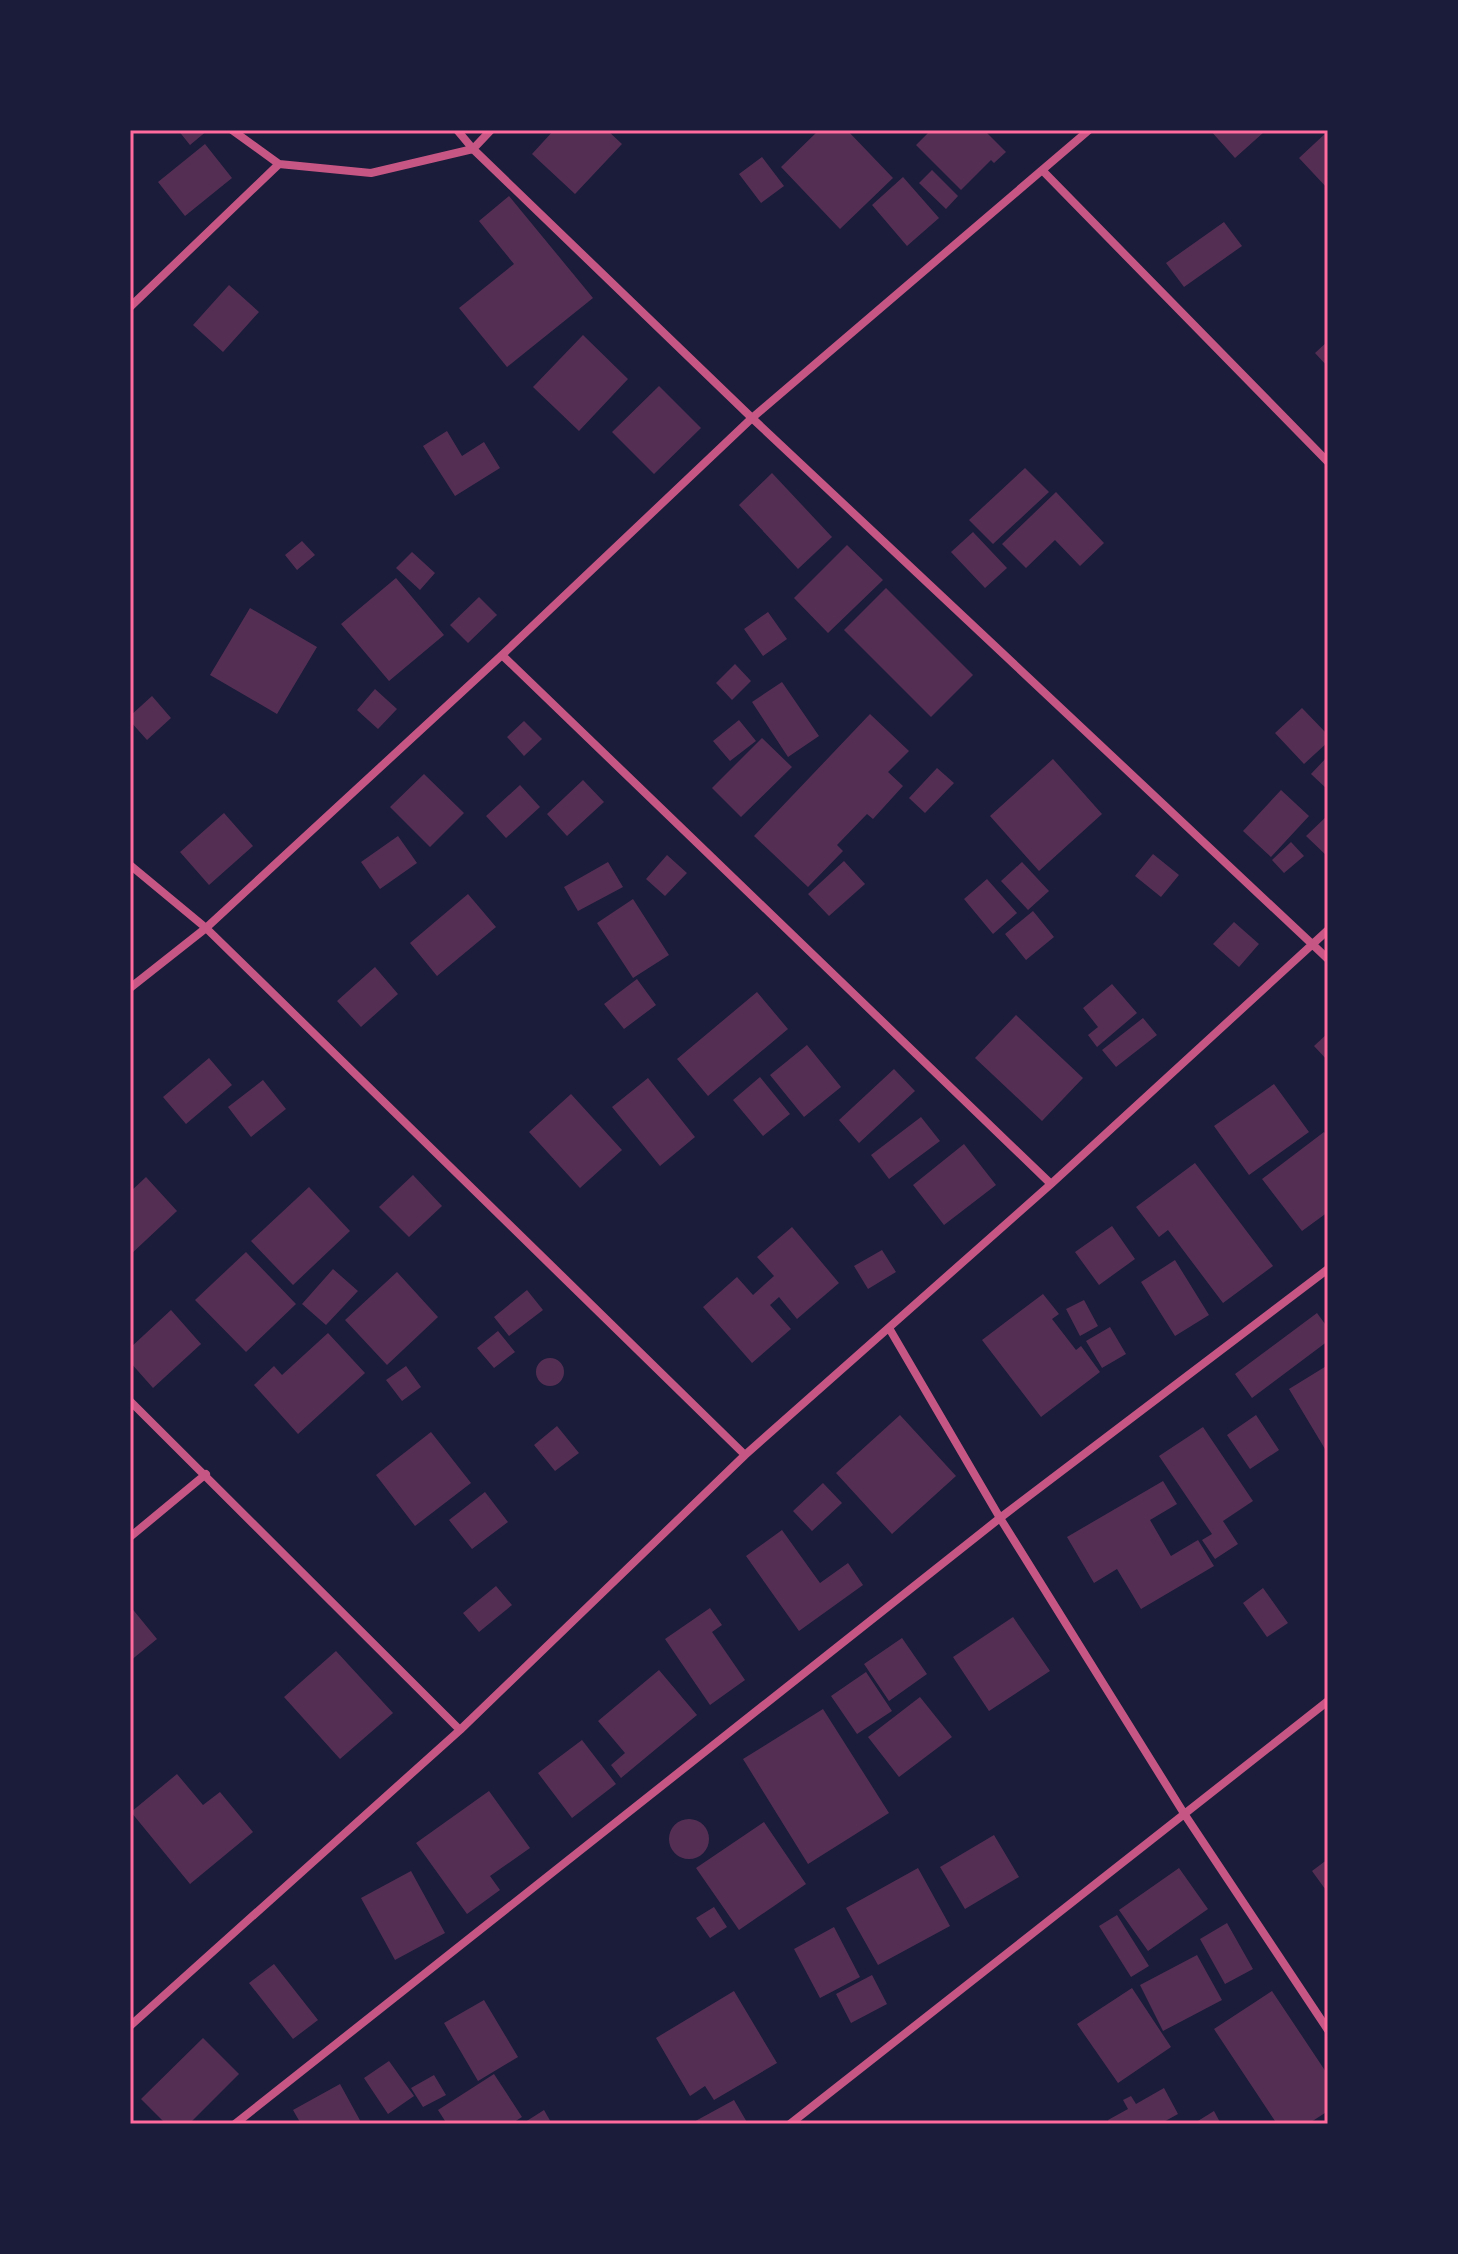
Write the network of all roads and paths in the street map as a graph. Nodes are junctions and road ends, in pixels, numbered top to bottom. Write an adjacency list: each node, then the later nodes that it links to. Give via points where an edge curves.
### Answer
1 (232, 130): 6 (street)
2 (457, 130): 5 (street)
3 (491, 130): 5 (street)
4 (1089, 130): 7 (street)
5 (473, 149): 6 (street, via 371,173); 9 (street)
6 (279, 164): 8 (street)
7 (1042, 170): 9 (street); 10 (street)
8 (130, 307)
9 (752, 418): 11 (street); 15 (street)
10 (1328, 462)
11 (502, 655): 13 (street); 18 (street)
12 (130, 865): 13 (street)
13 (206, 928): 17 (street); 22 (street)
14 (1328, 930): 15 (street)
15 (1311, 945): 16 (street); 18 (street)
16 (1328, 959)
17 (130, 988)
18 (1051, 1184): 20 (street)
19 (1328, 1269): 24 (street)
20 (889, 1328): 22 (street); 24 (street)
21 (130, 1401): 23 (street)
22 (745, 1455): 27 (street)
23 (206, 1474): 25 (street); 27 (street)
24 (1000, 1518): 28 (street); 31 (street)
25 (130, 1537)
26 (1328, 1701): 28 (street)
27 (460, 1730): 29 (street)
28 (1185, 1815): 30 (street); 32 (street)
29 (130, 2026)
30 (1328, 2030)
31 (235, 2124)
32 (790, 2124)

